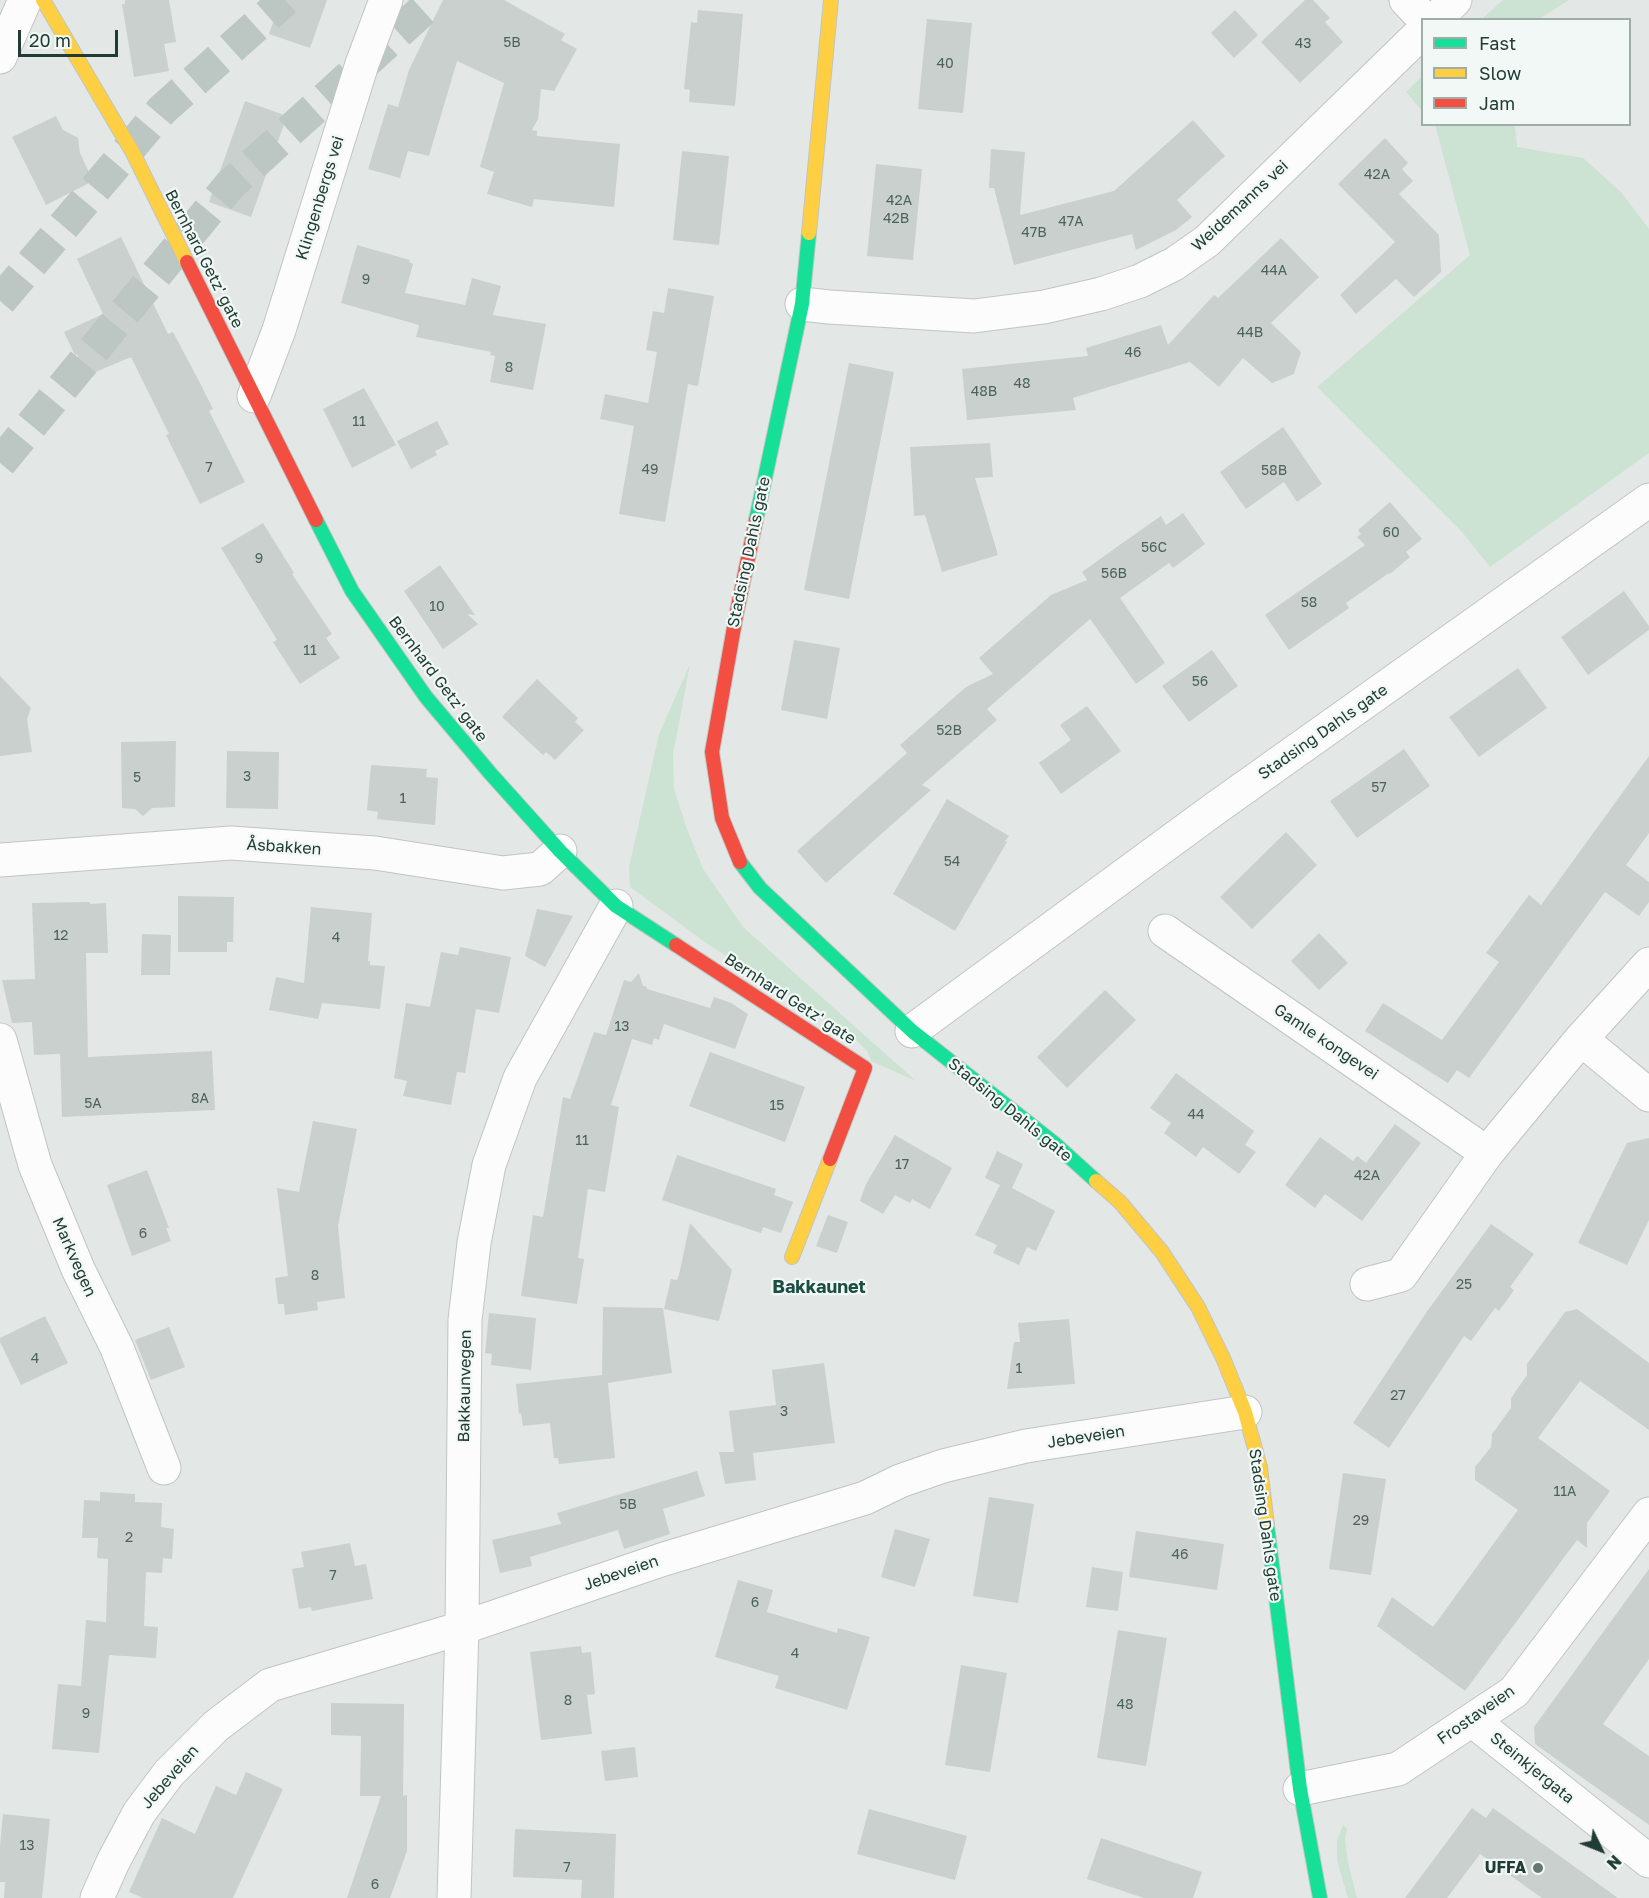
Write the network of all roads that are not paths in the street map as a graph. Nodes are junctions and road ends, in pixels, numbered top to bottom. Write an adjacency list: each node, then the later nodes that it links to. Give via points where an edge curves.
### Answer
1 (25, 0): 10 (street)
2 (43, 0): 12 (main road, Bernhard Getz' gate, via 133,153)
3 (386, 0): 12 (street, Klingenbergs vei)
4 (831, 0): 11 (main road, Stadsing Dahls gate)
5 (1406, 0): 7 (street)
6 (1455, 0): 8 (street)
7 (1423, 18)
8 (1438, 18)
9 (1421, 33): 11 (street, Weidemanns vei, via 1207,241 1140,281 1044,307 974,316)
10 (0, 57)
11 (802, 304): 19 (main road, Stadsing Dahls gate, via 738,605 712,752 718,796 722,818 740,863 760,888)
12 (254, 396): 14 (main road, Bernhard Getz' gate, via 352,591 426,697)
13 (1649, 500): 19 (street, Stadsing Dahls gate, via 1213,810)
14 (560, 851): 15 (street, Åsbakken, via 540,869 503,873 375,853 231,843); 16 (main road, Bernhard Getz' gate)
15 (0, 860)
16 (616, 906): 24 (main road, Bernhard Getz' gate, via 865,1068); 29 (street, Bakkaunvegen, via 520,1078 489,1165 465,1320)
17 (1165, 931): 23 (street, Gamle kongevei)
18 (1649, 964): 20 (street)
19 (912, 1031): 26 (main road, Stadsing Dahls gate, via 1054,1143 1120,1202 1162,1252 1198,1307)
20 (1581, 1039): 22 (street); 23 (street)
21 (0, 1040): 27 (street, Markvegen, via 35,1165 78,1269 117,1348)
22 (1649, 1095)
23 (1487, 1153): 25 (street, via 1401,1275)
24 (792, 1257)
25 (1367, 1284)
26 (1245, 1412): 29 (street, Jebeveien, via 1026,1446 943,1466 866,1498 661,1560); 31 (main road, Stadsing Dahls gate, via 1260,1467)
27 (164, 1468)
28 (1649, 1515): 30 (street, Frostaveien, via 1514,1692)
29 (462, 1628): 33 (street, Jebeveien, via 270,1685 216,1726 170,1773 139,1813); 34 (street, Bakkaunvegen)
30 (1472, 1720): 31 (street, Frostaveien, via 1398,1769); 32 (street, Steinkjergata)
31 (1300, 1790): 35 (main road, Stadsing Dahls gate)
32 (1649, 1861)
33 (98, 1898)
34 (454, 1898)
35 (1320, 1898)

